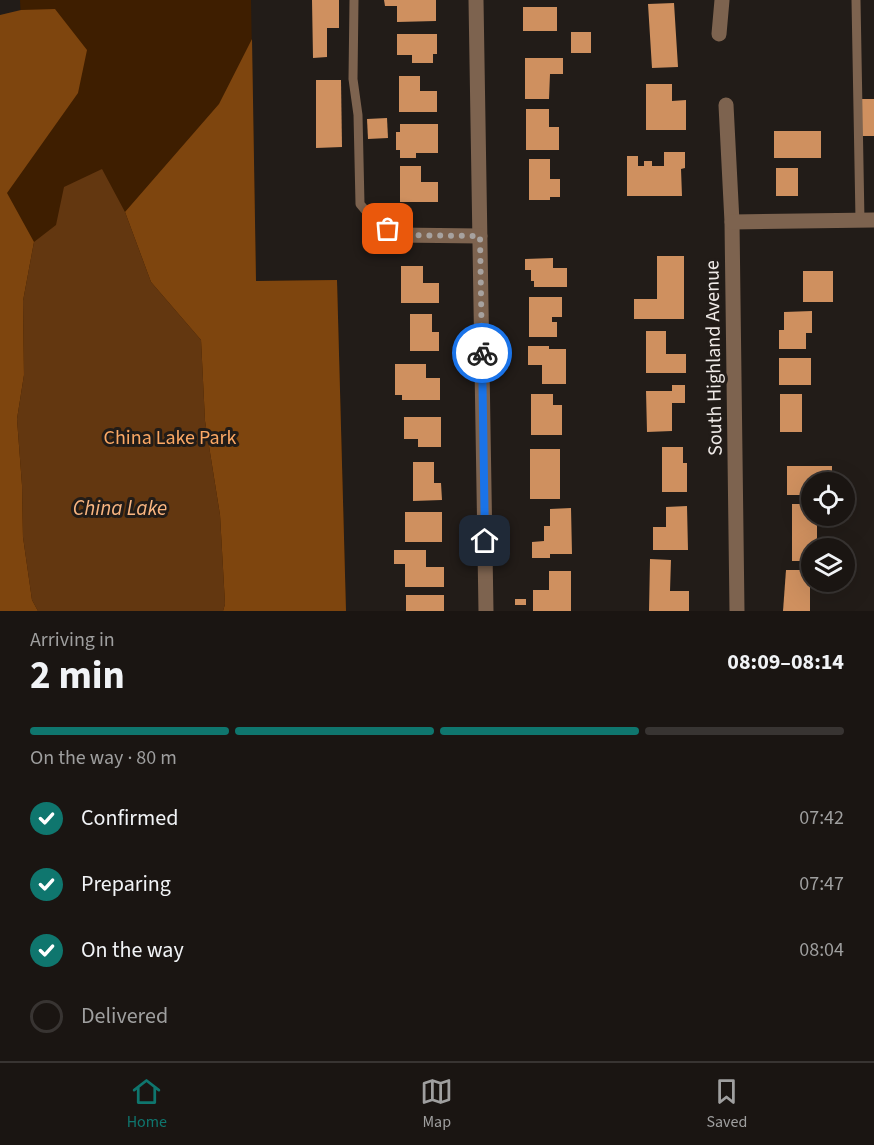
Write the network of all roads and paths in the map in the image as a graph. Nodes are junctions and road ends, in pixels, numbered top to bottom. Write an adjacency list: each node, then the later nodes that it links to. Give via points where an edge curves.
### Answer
1 (354, 0): 9 (lane, via 353,79 360,204)
2 (476, 0): 10 (street)
3 (722, 0): 5 (street)
4 (856, 0): 7 (lane)
5 (719, 34)
6 (726, 105): 8 (street, South Highland Avenue)
7 (867, 220): 8 (street)
8 (732, 222): 12 (street, South Highland Avenue)
9 (397, 235): 10 (street)
10 (480, 236): 11 (street)
11 (486, 611)
12 (738, 611)

